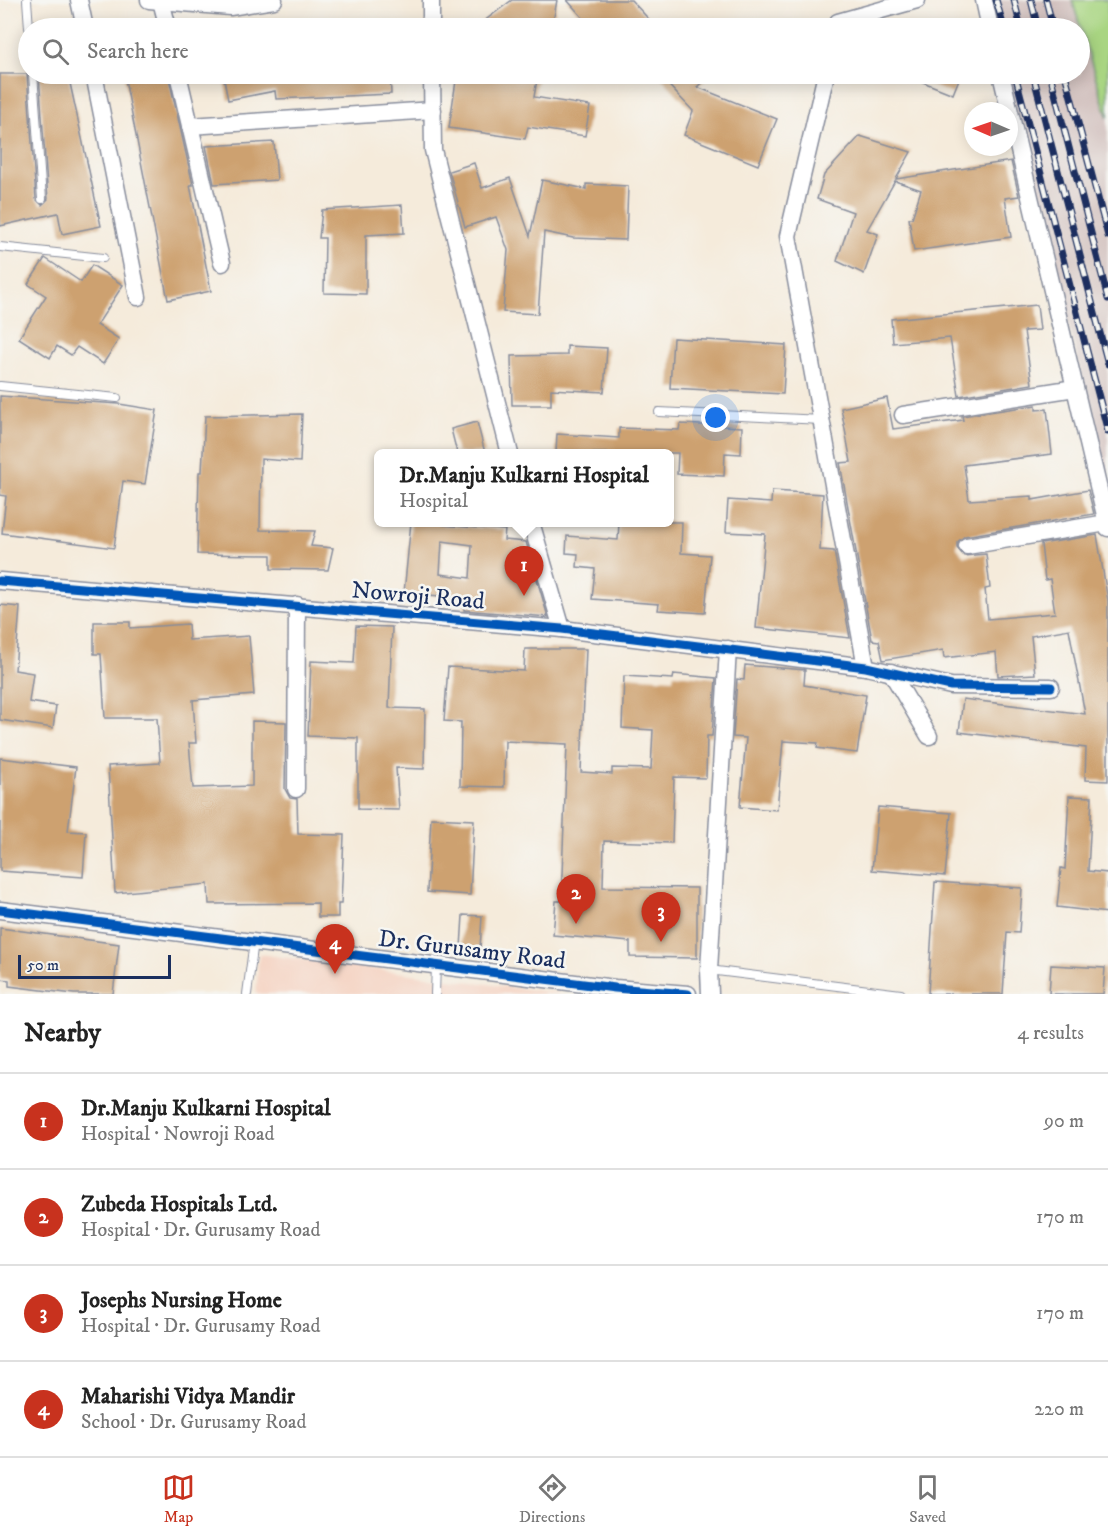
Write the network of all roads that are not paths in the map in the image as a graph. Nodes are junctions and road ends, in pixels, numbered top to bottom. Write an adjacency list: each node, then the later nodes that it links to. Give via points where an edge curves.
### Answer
1 (27, 0): 8 (lane)
2 (79, 0): 9 (street)
3 (155, 0): 4 (street, via 230,7); 10 (street)
4 (274, 0)
5 (431, 0): 11 (street)
6 (917, 0): 12 (street)
7 (984, 0): 13 (street)
8 (28, 18)
9 (83, 18)
10 (163, 18)
11 (432, 18)
12 (852, 18)
13 (988, 18)
14 (34, 84): 22 (lane)
15 (96, 84): 26 (street)
16 (180, 84): 21 (street)
17 (432, 84): 20 (street)
18 (824, 84): 32 (street, via 788,236)
19 (1003, 84): 28 (street)
20 (433, 110): 21 (street); 33 (street, via 433,150)
21 (190, 126): 25 (street)
22 (42, 199)
23 (0, 247): 24 (lane)
24 (103, 258)
25 (222, 264)
26 (138, 297)
27 (0, 386): 29 (lane)
28 (1075, 388): 31 (street); 34 (street)
29 (117, 398)
30 (659, 412): 32 (lane)
31 (903, 415)
32 (822, 420): 41 (street)
33 (509, 449)
34 (1108, 526): 36 (street)
35 (532, 527): 39 (street)
36 (967, 546)
37 (0, 581): 38 (street, Nowroji Road)
38 (297, 605): 39 (street, Nowroji Road); 45 (street)
39 (562, 629): 40 (street, Nowroji Road)
40 (728, 649): 41 (street, Nowroji Road); 49 (street)
41 (866, 667): 42 (street, Nowroji Road)
42 (891, 672): 43 (street, Nowroji Road, via 951,686); 44 (street)
43 (1051, 687)
44 (929, 736)
45 (296, 789)
46 (0, 909): 47 (street, Dr. Gurusamy Road)
47 (254, 940): 48 (street, Dr. Gurusamy Road); 51 (lane)
48 (436, 965): 50 (street, Dr. Gurusamy Road); 52 (lane)
49 (709, 970): 54 (street); 55 (lane)
50 (615, 991): 53 (street, Dr. Gurusamy Road)
51 (247, 994)
52 (435, 994)
53 (688, 994)
54 (710, 994)
55 (901, 994)

